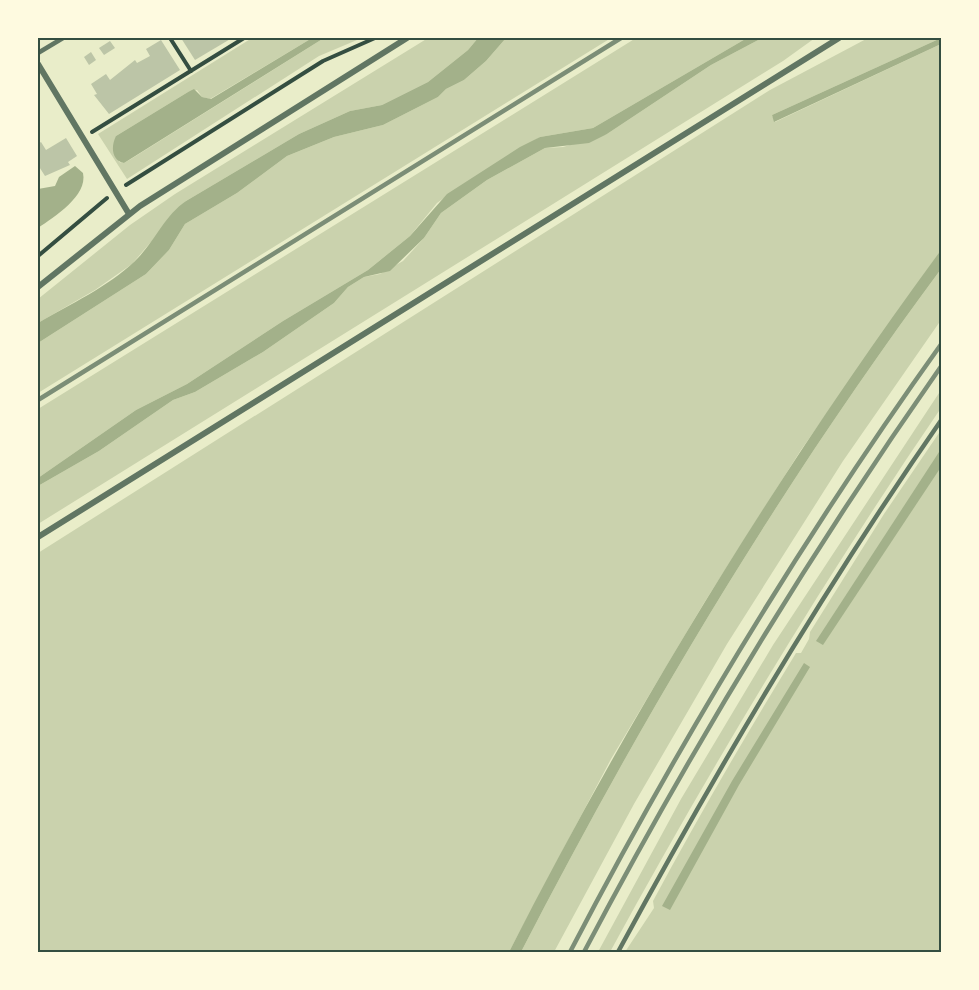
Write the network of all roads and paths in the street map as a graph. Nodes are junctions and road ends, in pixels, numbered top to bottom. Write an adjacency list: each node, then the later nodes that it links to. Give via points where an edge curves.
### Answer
1 (63, 38): 7 (lane)
2 (170, 38): 9 (path)
3 (244, 38): 9 (path)
4 (375, 38): 11 (path, via 323,61)
5 (408, 38): 12 (street)
6 (839, 38): 16 (street)
7 (38, 53)
8 (38, 64): 10 (street)
9 (191, 71): 10 (path)
10 (83, 138): 11 (street)
11 (114, 193): 12 (street); 13 (path)
12 (129, 214): 14 (street)
13 (38, 256)
14 (38, 287)
15 (942, 419): 17 (lane, via 770,683)
16 (38, 537)
17 (618, 952)

